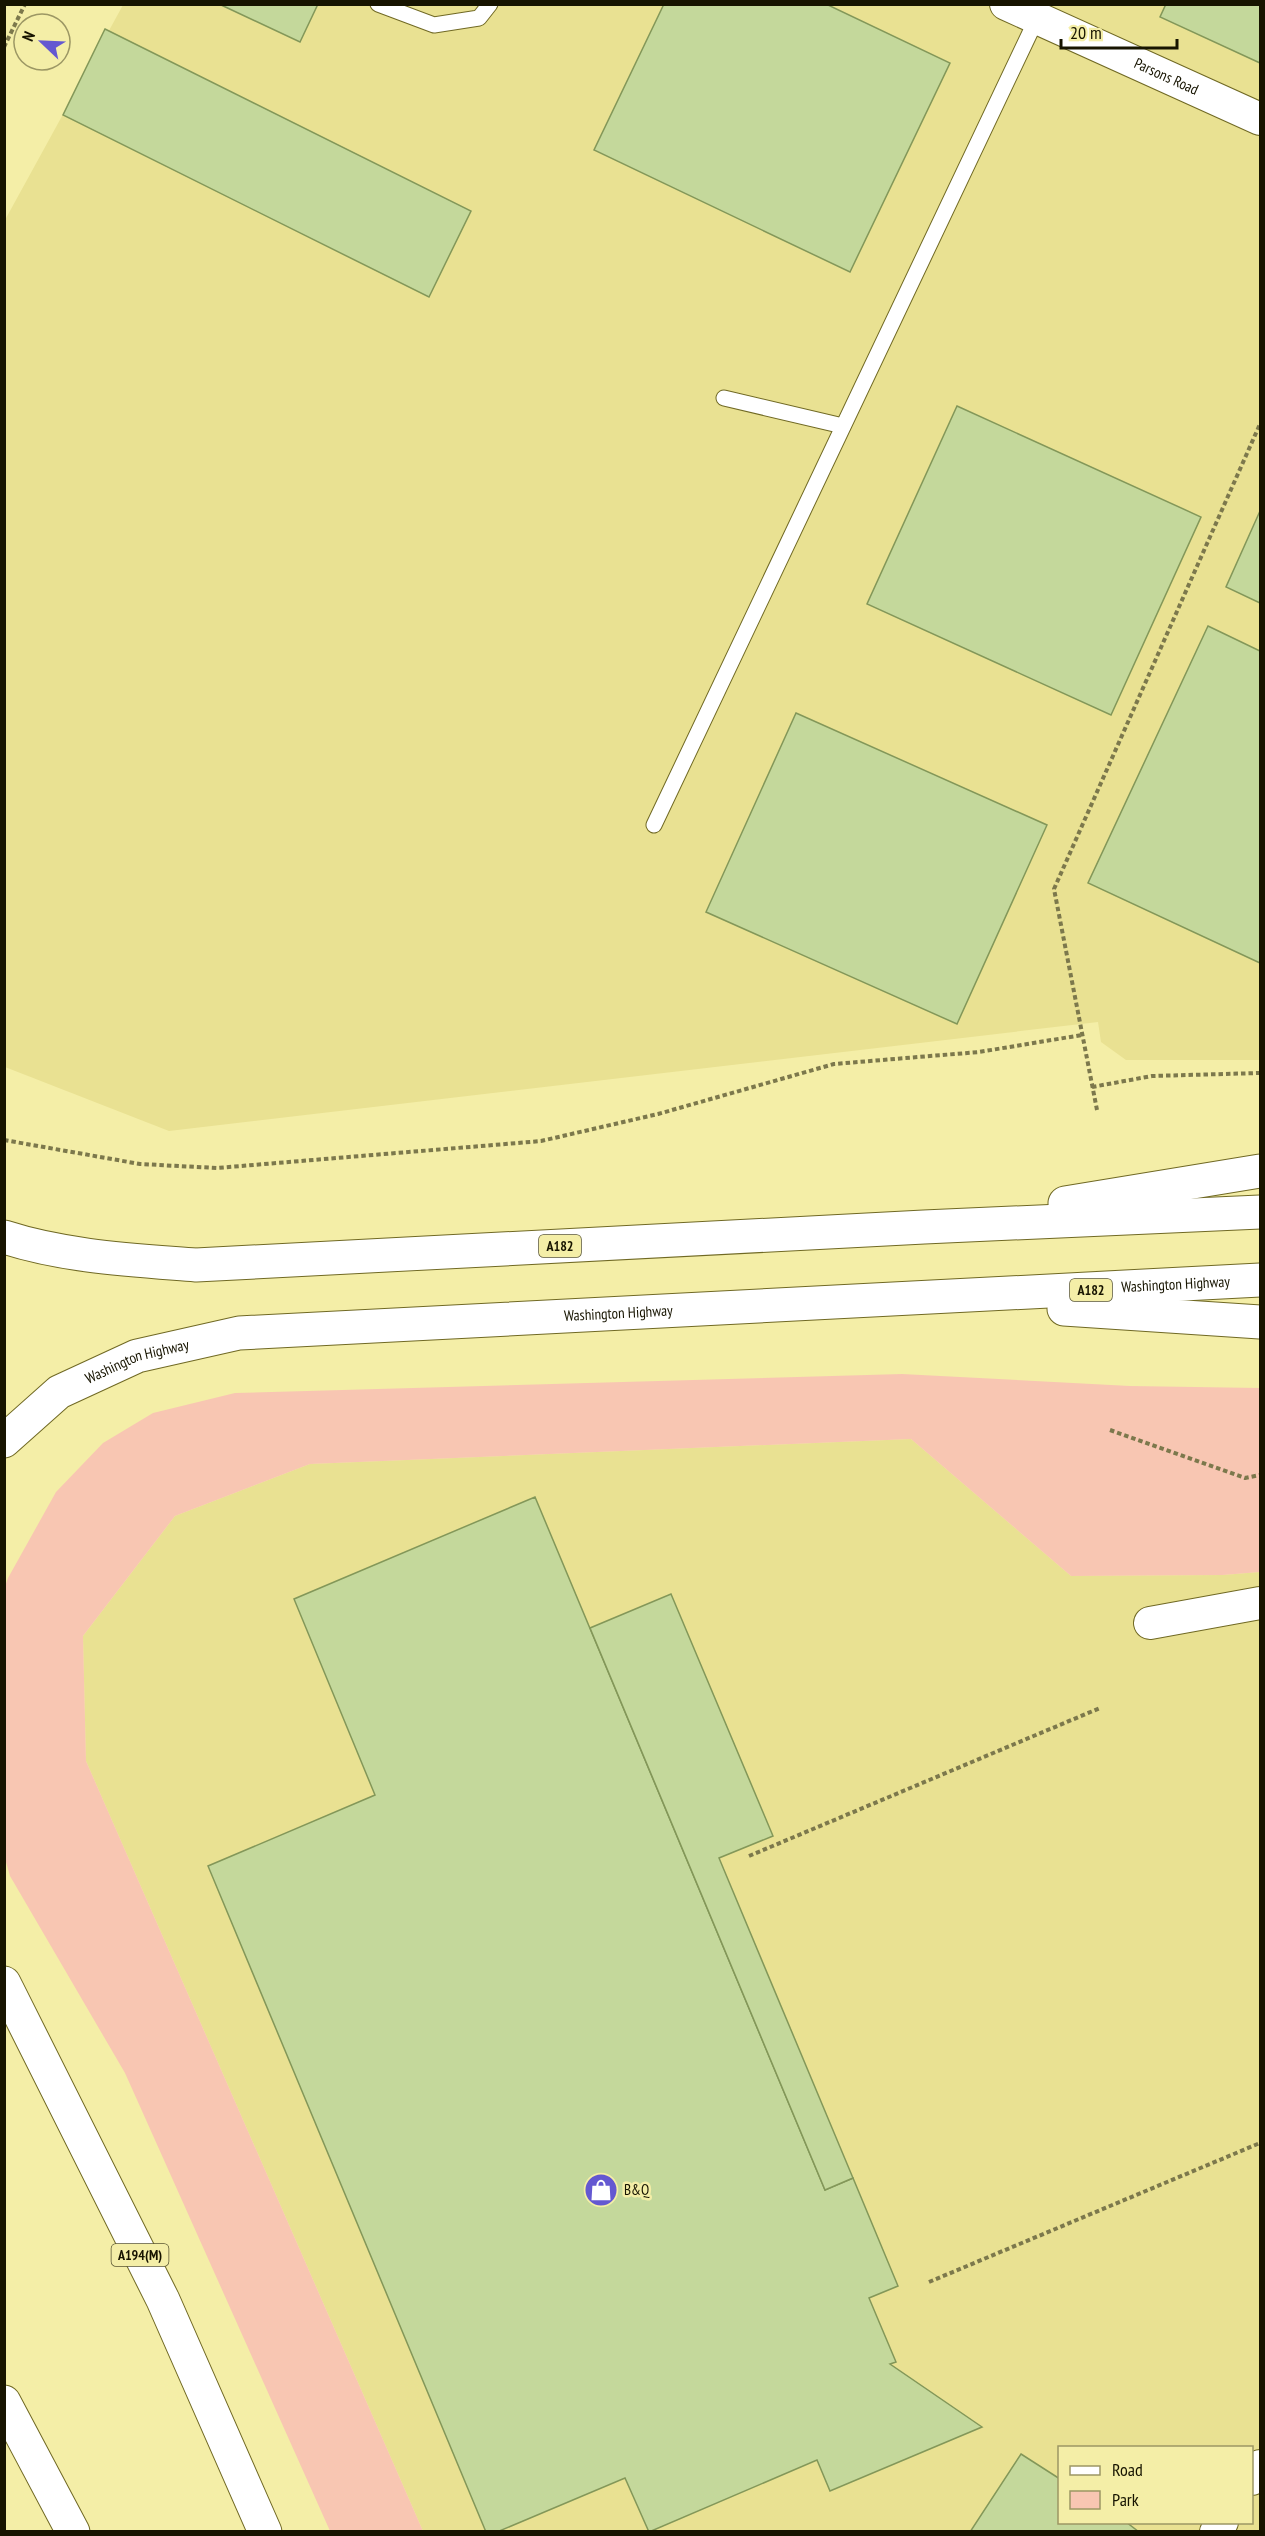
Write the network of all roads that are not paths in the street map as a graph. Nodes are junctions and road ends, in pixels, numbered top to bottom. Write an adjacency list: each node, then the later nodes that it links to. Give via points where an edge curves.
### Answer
1 (378, 4): 2 (lane, via 434,25 479,18)
2 (490, 4)
3 (1006, 4): 4 (street, Parsons Road)
4 (1036, 18): 5 (street, Parsons Road); 7 (lane)
5 (1260, 119)
6 (724, 398): 7 (lane)
7 (843, 426): 8 (lane)
8 (654, 825)
9 (1260, 1171): 11 (main road)
10 (1260, 1212): 11 (main road, A182)
11 (924, 1227): 12 (main road, A182, via 196,1266 96,1257)
12 (4, 1237)
13 (1260, 1280): 14 (main road, Washington Highway / A182)
14 (922, 1299): 15 (main road); 16 (main road, Washington Highway / A182, via 239,1333 137,1356 59,1392)
15 (1260, 1322)
16 (4, 1441)
17 (1260, 1603): 18 (street)
18 (1150, 1623)
19 (4, 1983): 22 (main road, A194(M), via 163,2300)
20 (4, 2402): 21 (main road)
21 (73, 2532)
22 (265, 2532)

